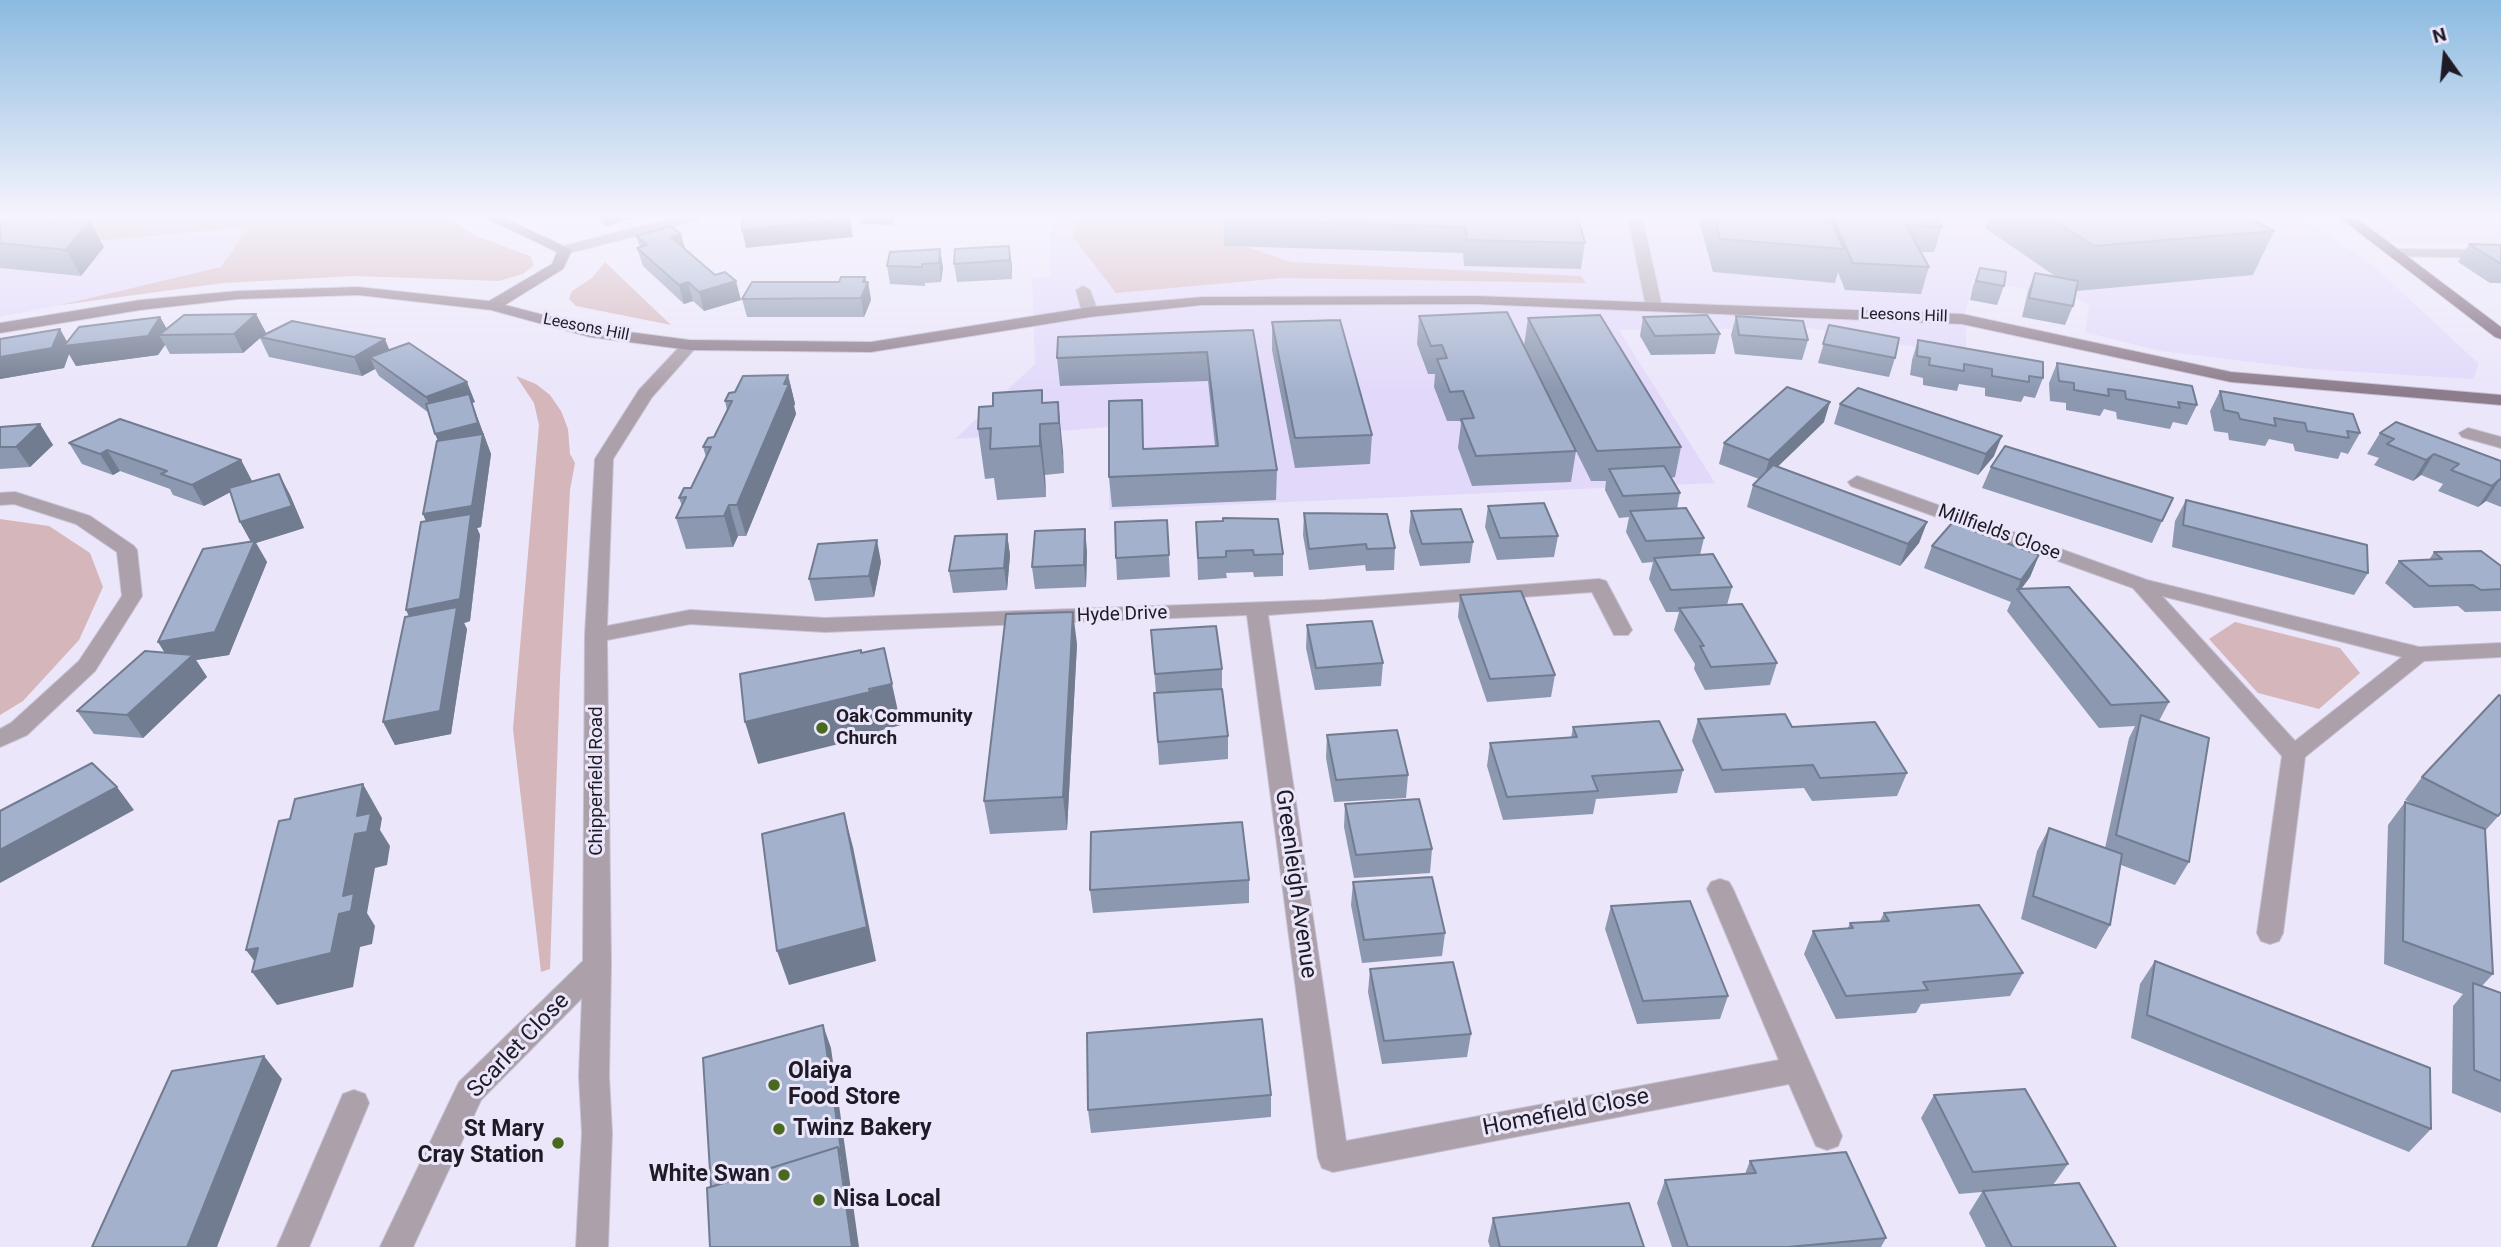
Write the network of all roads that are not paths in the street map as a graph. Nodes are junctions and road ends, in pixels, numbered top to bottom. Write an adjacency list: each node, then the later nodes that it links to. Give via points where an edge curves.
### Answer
1 (543, 275): 5 (street)
2 (1647, 275): 6 (street)
3 (2425, 275): 9 (main road)
4 (1083, 290): 7 (street)
5 (492, 306): 8 (street, Leesons Hill, via 358,291 238,295 140,305); 10 (street, Leesons Hill, via 590,332)
6 (1654, 307): 7 (street, Leesons Hill, via 1275,299); 11 (street, Leesons Hill, via 1962,319 2231,377)
7 (1090, 312): 10 (street, Leesons Hill, via 871,347)
8 (0, 328)
9 (2501, 334)
10 (690, 345): 19 (street, Chipperfield Road, via 645,394 604,457)
11 (2501, 400)
12 (2468, 433): 13 (street)
13 (2501, 443)
14 (1857, 482): 16 (street, Millfields Close)
15 (0, 499): 22 (street, via 15,498 83,520 127,550 132,596 87,666 19,729)
16 (2140, 584): 21 (street, Millfields Close); 23 (street, Millfields Close)
17 (1257, 610): 18 (street, Hyde Drive, via 1599,585); 19 (street, Hyde Drive, via 825,625 690,617); 30 (street, Greenleigh Avenue)
18 (1620, 630)
19 (596, 635): 26 (street, Chipperfield Road)
20 (2501, 650): 21 (street, Millfields Close)
21 (2419, 654): 23 (street)
22 (0, 739)
23 (2294, 754): 25 (street)
24 (1720, 888): 27 (street)
25 (2270, 933)
26 (597, 965): 32 (street, Scarlet Close, via 470,1091); 33 (street, Chipperfield Road)
27 (1798, 1069): 29 (street); 30 (street, Homefield Close)
28 (354, 1103): 31 (street)
29 (1827, 1136)
30 (1333, 1158)
31 (293, 1247)
32 (396, 1247)
33 (592, 1247)

